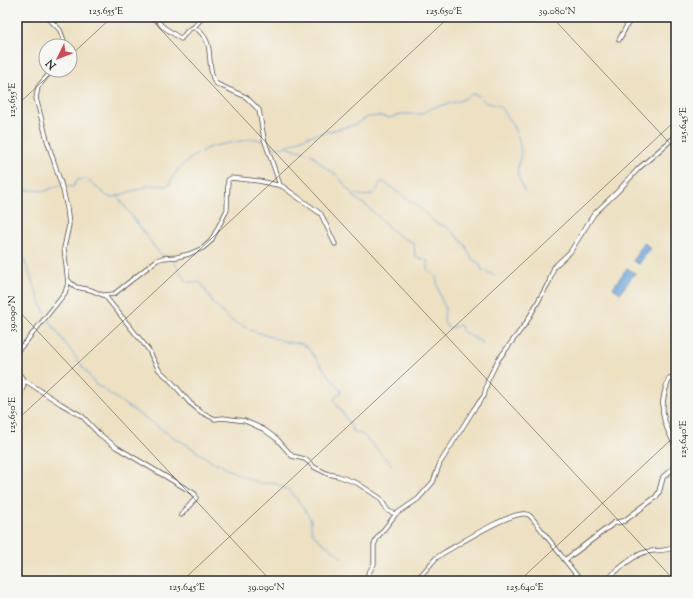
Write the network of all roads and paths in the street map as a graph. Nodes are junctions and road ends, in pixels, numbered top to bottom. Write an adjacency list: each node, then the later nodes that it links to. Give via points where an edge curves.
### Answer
1 (47, 17): 6 (street, via 60,30)
2 (155, 17): 5 (street, via 162,26 181,39)
3 (203, 17): 5 (street)
4 (634, 17): 7 (street)
5 (194, 26): 10 (street, via 207,42 214,81 246,97 259,110 264,139)
6 (63, 38)
7 (619, 40)
8 (45, 78): 12 (street, via 38,87 36,98 67,208 69,225 64,248)
9 (676, 136): 23 (street, via 639,168 594,214 570,252 554,267 549,282 526,323 498,360 488,380 484,396 440,463 433,482 418,499)
10 (280, 185): 11 (street, via 320,214); 15 (street, via 229,179 227,210 207,245 181,256 157,260 114,294)
11 (336, 244)
12 (68, 280): 13 (street); 14 (street)
13 (76, 287): 14 (street); 15 (street)
14 (65, 293): 16 (street)
15 (103, 294): 23 (street, via 148,349 159,370 201,412 215,419 245,421 263,428 292,456 305,459 328,474 356,483 380,498 388,511)
16 (17, 351)
17 (17, 372): 19 (street)
18 (676, 377): 21 (street, via 669,380 662,410 665,425)
19 (24, 380): 20 (street); 24 (street, via 82,416 98,434 116,447 194,494 196,498)
20 (17, 400)
21 (676, 446)
22 (676, 466): 26 (street, via 663,477 656,497 624,521 611,525)
23 (396, 514): 27 (street, via 377,538 374,545 374,564)
24 (181, 515)
25 (676, 546): 30 (street, via 639,554)
26 (565, 560): 28 (street, via 533,519 527,514 520,514 508,517 445,552 436,558); 29 (street)
27 (364, 581)
28 (416, 581)
29 (581, 581)
30 (605, 581)

